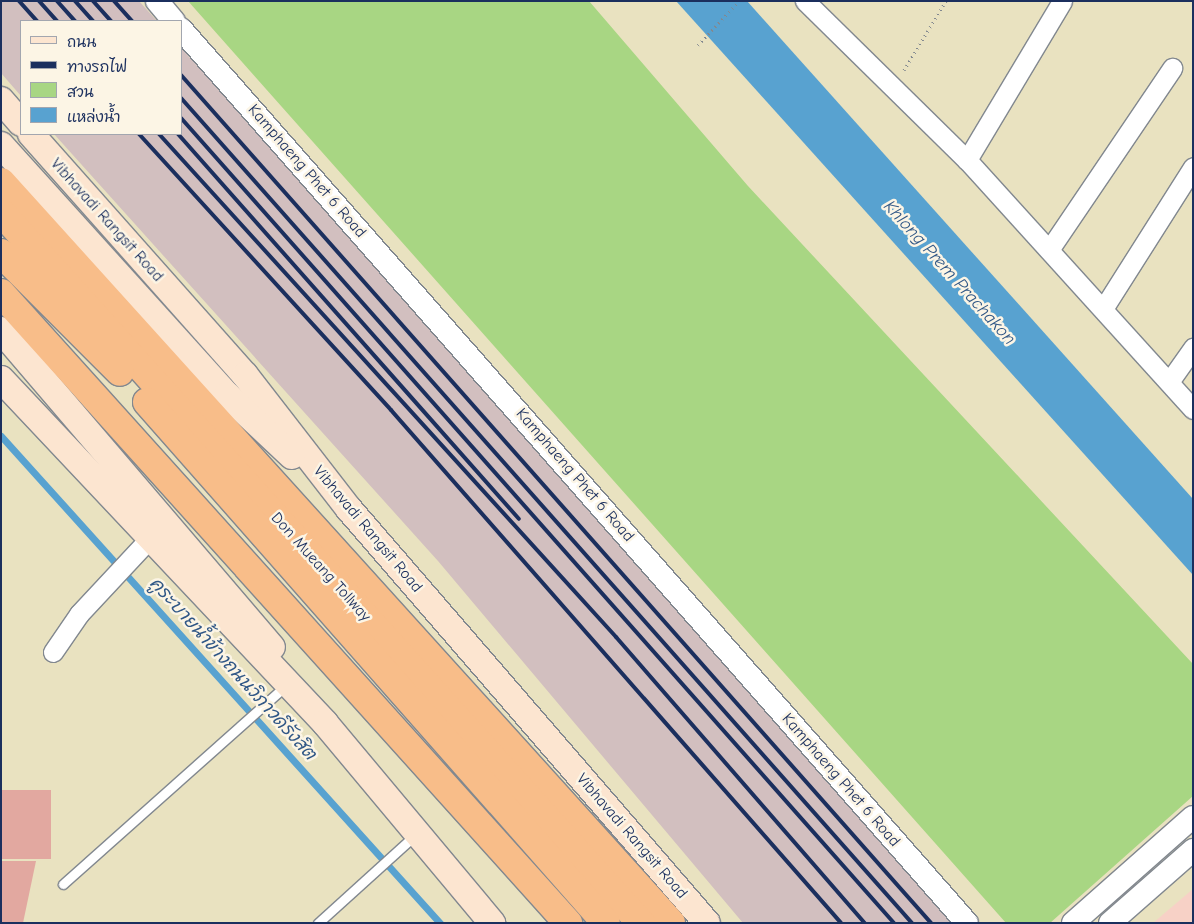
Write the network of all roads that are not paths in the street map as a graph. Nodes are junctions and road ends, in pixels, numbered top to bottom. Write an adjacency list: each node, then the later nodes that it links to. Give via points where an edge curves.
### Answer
1 (156, 1): 4 (street)
2 (805, 1): 11 (street)
3 (1062, 1): 11 (street)
4 (173, 20)
5 (182, 30): 41 (street, Kamphaeng Phet 6 Road)
6 (1172, 68): 15 (street)
7 (1, 100): 8 (main road)
8 (20, 122)
9 (32, 135): 25 (main road, Vibhavadi Rangsit Road, via 245,376)
10 (1, 144): 25 (main road, via 226,395)
11 (967, 160): 15 (street)
12 (1193, 167): 18 (street)
13 (1, 182): 39 (highway, Vibhavadi Rangsit Road)
14 (1, 212): 38 (highway, Don Mueang Tollway)
15 (1049, 250): 18 (street)
16 (1, 253): 37 (highway, Don Mueang Tollway, via 106,356)
17 (1, 293): 36 (highway)
18 (1103, 310): 22 (street)
19 (1, 330): 29 (main road, via 218,579 296,677)
20 (1193, 348): 22 (street)
21 (1, 378): 23 (main road)
22 (1169, 382): 24 (street)
23 (10, 399): 26 (main road)
24 (1193, 409)
25 (349, 509): 40 (main road, Vibhavadi Rangsit Road)
26 (141, 548): 27 (street, via 79,614); 28 (main road)
27 (53, 652)
28 (286, 685): 29 (main road); 33 (lane)
29 (325, 723): 31 (main road)
30 (1193, 817): 42 (street)
31 (407, 842): 34 (lane); 35 (main road)
32 (1193, 850): 43 (street)
33 (63, 884)
34 (318, 923)
35 (492, 923)
36 (568, 923)
37 (606, 923)
38 (641, 923)
39 (671, 923)
40 (707, 923)
41 (967, 923)
42 (1073, 923)
43 (1110, 923)

